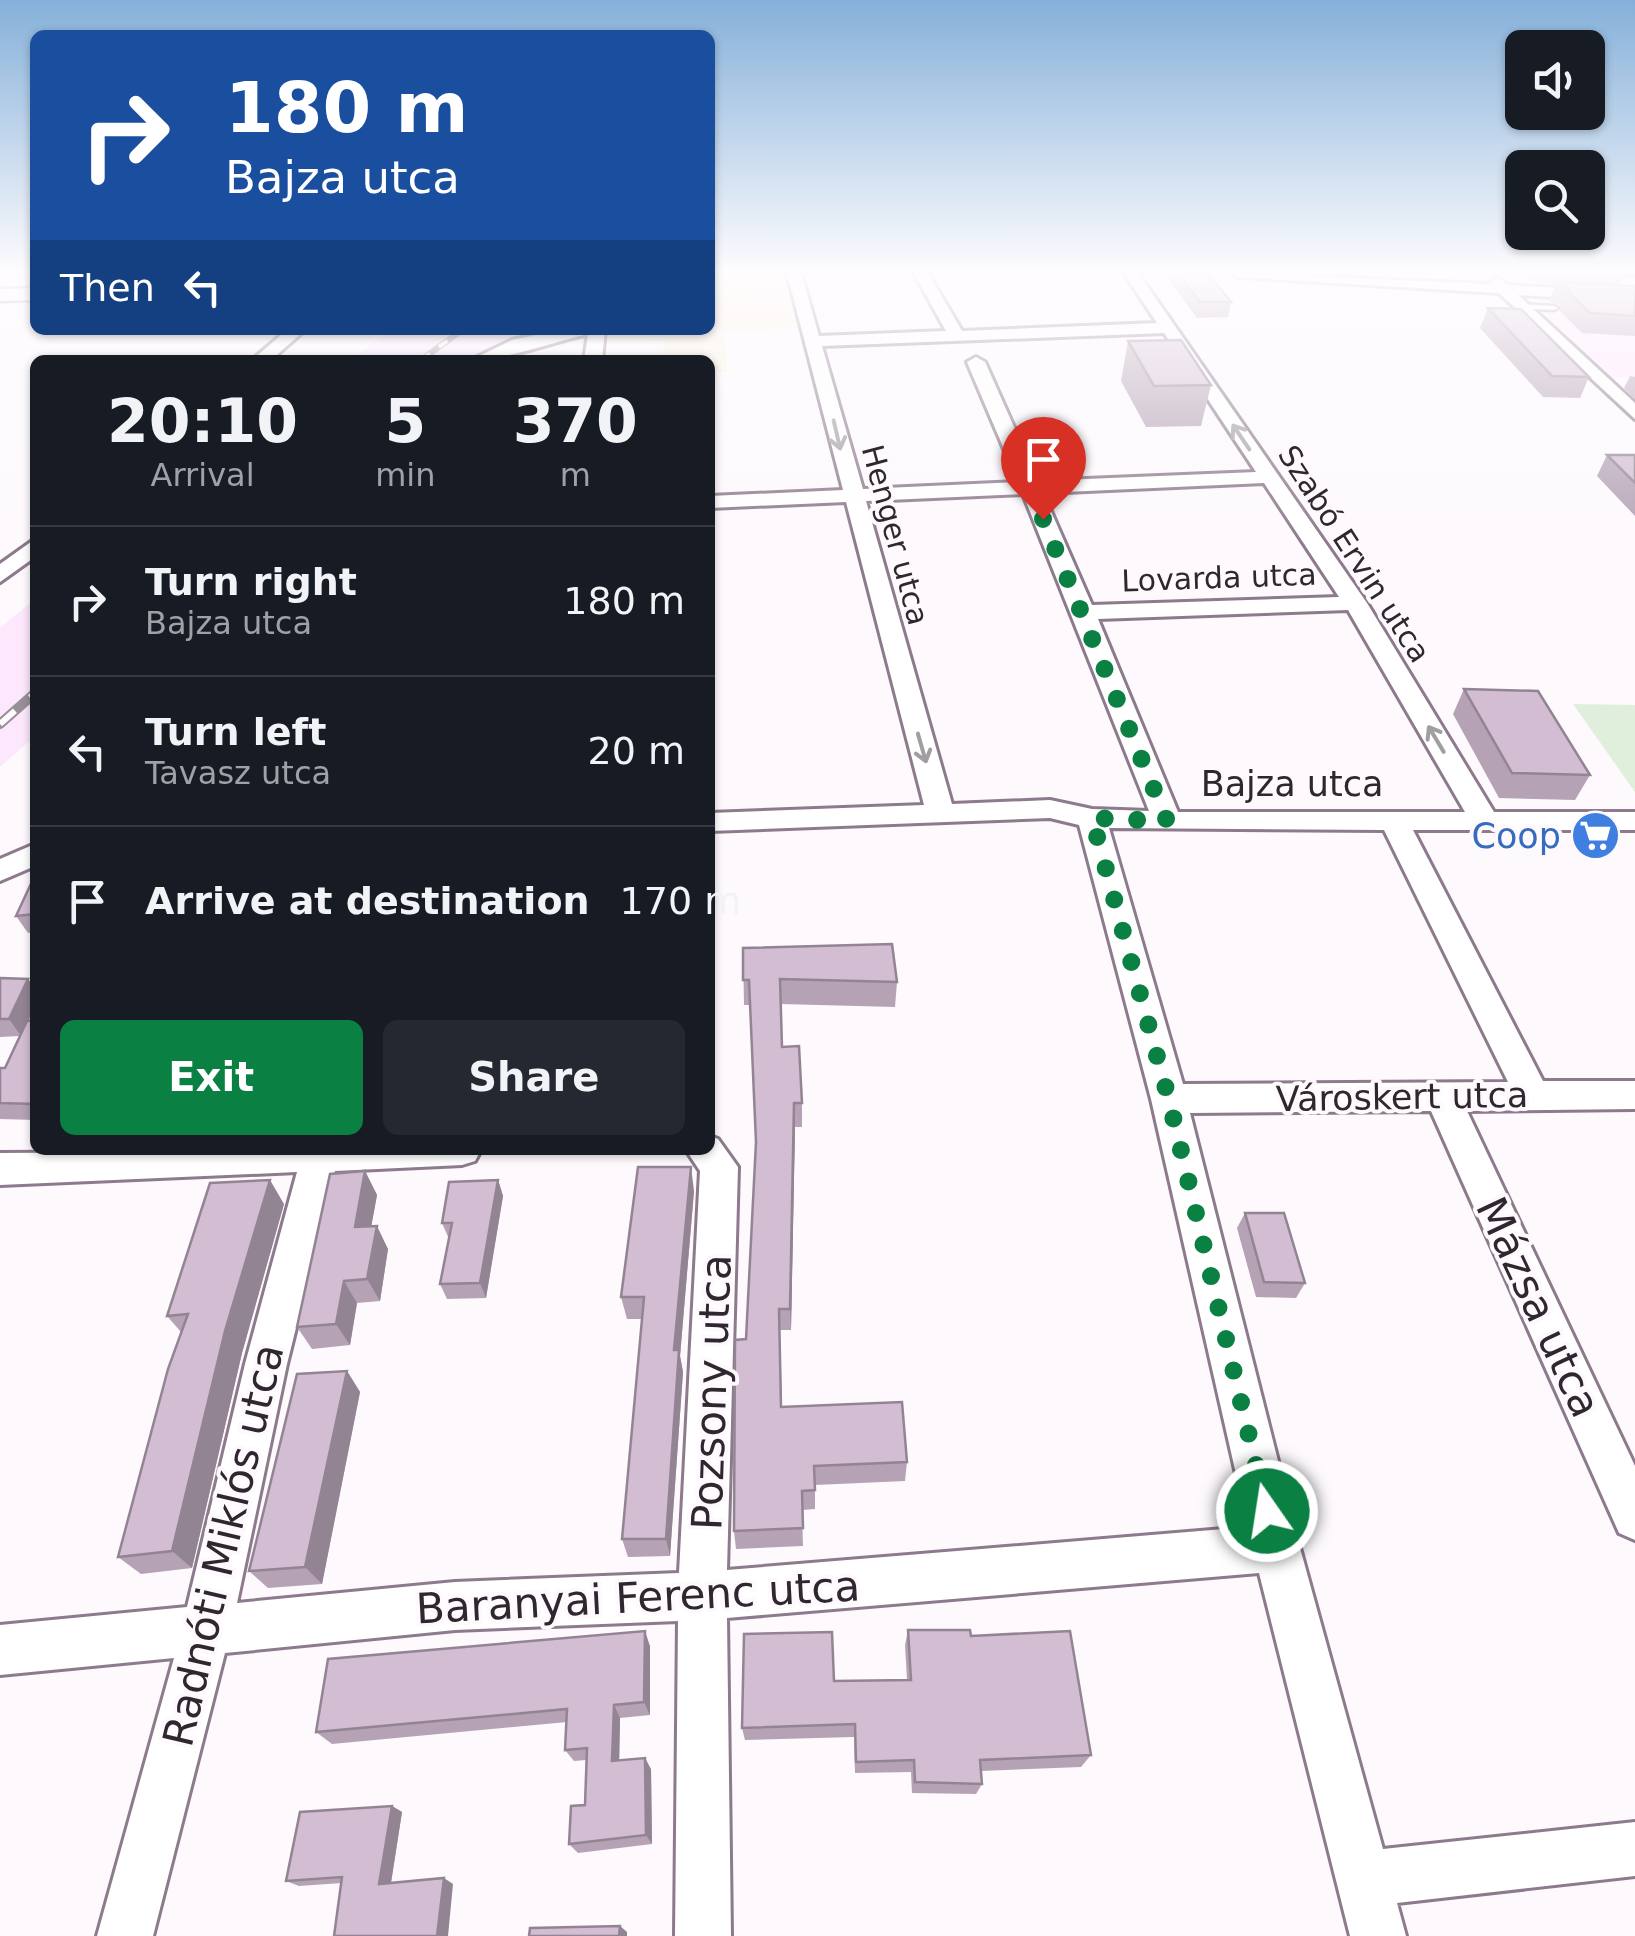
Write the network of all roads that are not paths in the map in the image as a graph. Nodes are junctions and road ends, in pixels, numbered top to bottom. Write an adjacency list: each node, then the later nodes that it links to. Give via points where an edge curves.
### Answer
1 (821, 363): 8 (street, Henger utca, one-way to 8)
2 (977, 363): 7 (street)
3 (1191, 363): 6 (street, Szabó Ervin utca, one-way to 3)
4 (1585, 363): 5 (street)
5 (1635, 413)
6 (1268, 477): 7 (street); 12 (street, Szabó Ervin utca)
7 (1029, 488): 8 (street); 13 (street)
8 (852, 497): 9 (street); 14 (street, Henger utca, one-way to 14)
9 (715, 502)
10 (30, 550): 11 (street)
11 (0, 575)
12 (1355, 604): 13 (street, Lovarda utca); 20 (street, Szabó Ervin utca, one-way to 12)
13 (1084, 612): 16 (street)
14 (940, 812): 15 (street, Bajza utca, via 1050,809); 18 (street, Bajza utca)
15 (1092, 818): 16 (street, Bajza utca); 26 (street)
16 (1167, 821): 19 (street, Bajza utca)
17 (1635, 821): 20 (street, Bajza utca)
18 (715, 822)
19 (1395, 823): 20 (street, Bajza utca); 23 (street)
20 (1486, 823)
21 (30, 856): 22 (street)
22 (0, 871)
23 (1533, 1096): 24 (street, Városkert utca); 25 (street, Városkert utca)
24 (1635, 1096)
25 (1443, 1098): 26 (street, Városkert utca); 31 (street, Mázsa utca)
26 (1169, 1100): 32 (street)
27 (278, 1155): 30 (street)
28 (320, 1155): 34 (street, Radnóti Miklós utca)
29 (709, 1155): 33 (street, Pozsony utca, via 719,1167)
30 (0, 1168)
31 (1635, 1517)
32 (1276, 1548): 33 (street, Baranyai Ferenc utca); 37 (street)
33 (702, 1596): 34 (street, Baranyai Ferenc utca, via 455,1606); 39 (street, Pozsony utca)
34 (207, 1628): 35 (street, Baranyai Ferenc utca); 38 (street, Radnóti Miklós utca)
35 (0, 1650)
36 (1635, 1849): 37 (street)
37 (1364, 1879): 40 (street)
38 (125, 1936)
39 (703, 1936)
40 (1378, 1936)

